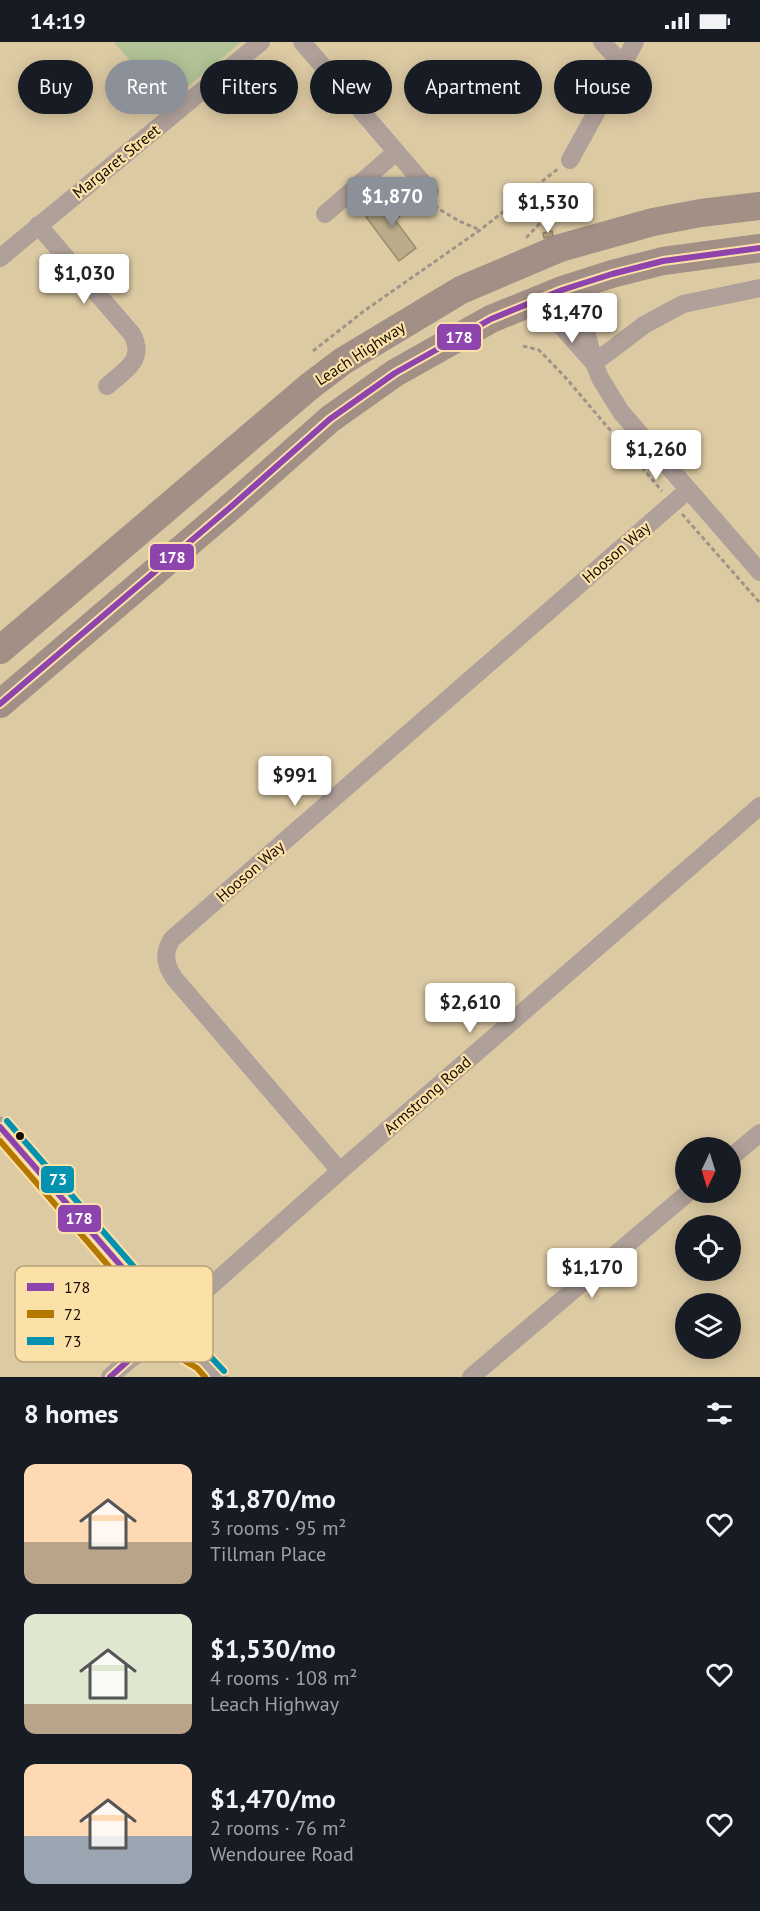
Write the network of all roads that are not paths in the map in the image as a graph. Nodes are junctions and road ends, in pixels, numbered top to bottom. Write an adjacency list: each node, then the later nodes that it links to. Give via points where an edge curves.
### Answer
1 (261, 42): 13 (street, Margaret Street)
2 (302, 42): 8 (street)
3 (602, 42): 5 (street)
4 (635, 42): 6 (street)
5 (618, 60)
6 (625, 60)
7 (595, 114): 9 (street)
8 (396, 152): 10 (street); 12 (street)
9 (570, 160)
10 (430, 191)
11 (760, 206): 19 (highway, Leach Highway, via 653,222 560,248 461,290)
12 (325, 214)
13 (38, 225): 15 (street, Margaret Street); 21 (street, via 136,340 138,352 134,362)
14 (760, 248): 17 (highway, via 663,261)
15 (0, 258)
16 (760, 288): 20 (street, via 683,304 644,325)
17 (562, 290): 18 (highway); 19 (highway, via 527,279 462,300); 20 (street, via 583,318)
18 (534, 301): 20 (street, via 547,310); 25 (highway, via 440,347 330,419)
19 (398, 328): 24 (highway, Leach Highway, via 310,386)
20 (594, 363): 22 (street, via 621,412)
21 (107, 386)
22 (688, 489): 23 (street); 30 (street, Hooson Way, via 167,947 166,962 174,978)
23 (760, 572)
24 (0, 650)
25 (0, 704)
26 (760, 806): 30 (street, Armstrong Road)
27 (0, 1127): 32 (street)
28 (760, 1133): 29 (street)
29 (741, 1149)
30 (340, 1171): 33 (street, Armstrong Road)
31 (676, 1203): 38 (street)
32 (121, 1266)
33 (213, 1285)
34 (127, 1362): 36 (street)
35 (204, 1362): 37 (street)
36 (110, 1377)
37 (217, 1377)
38 (471, 1377)

